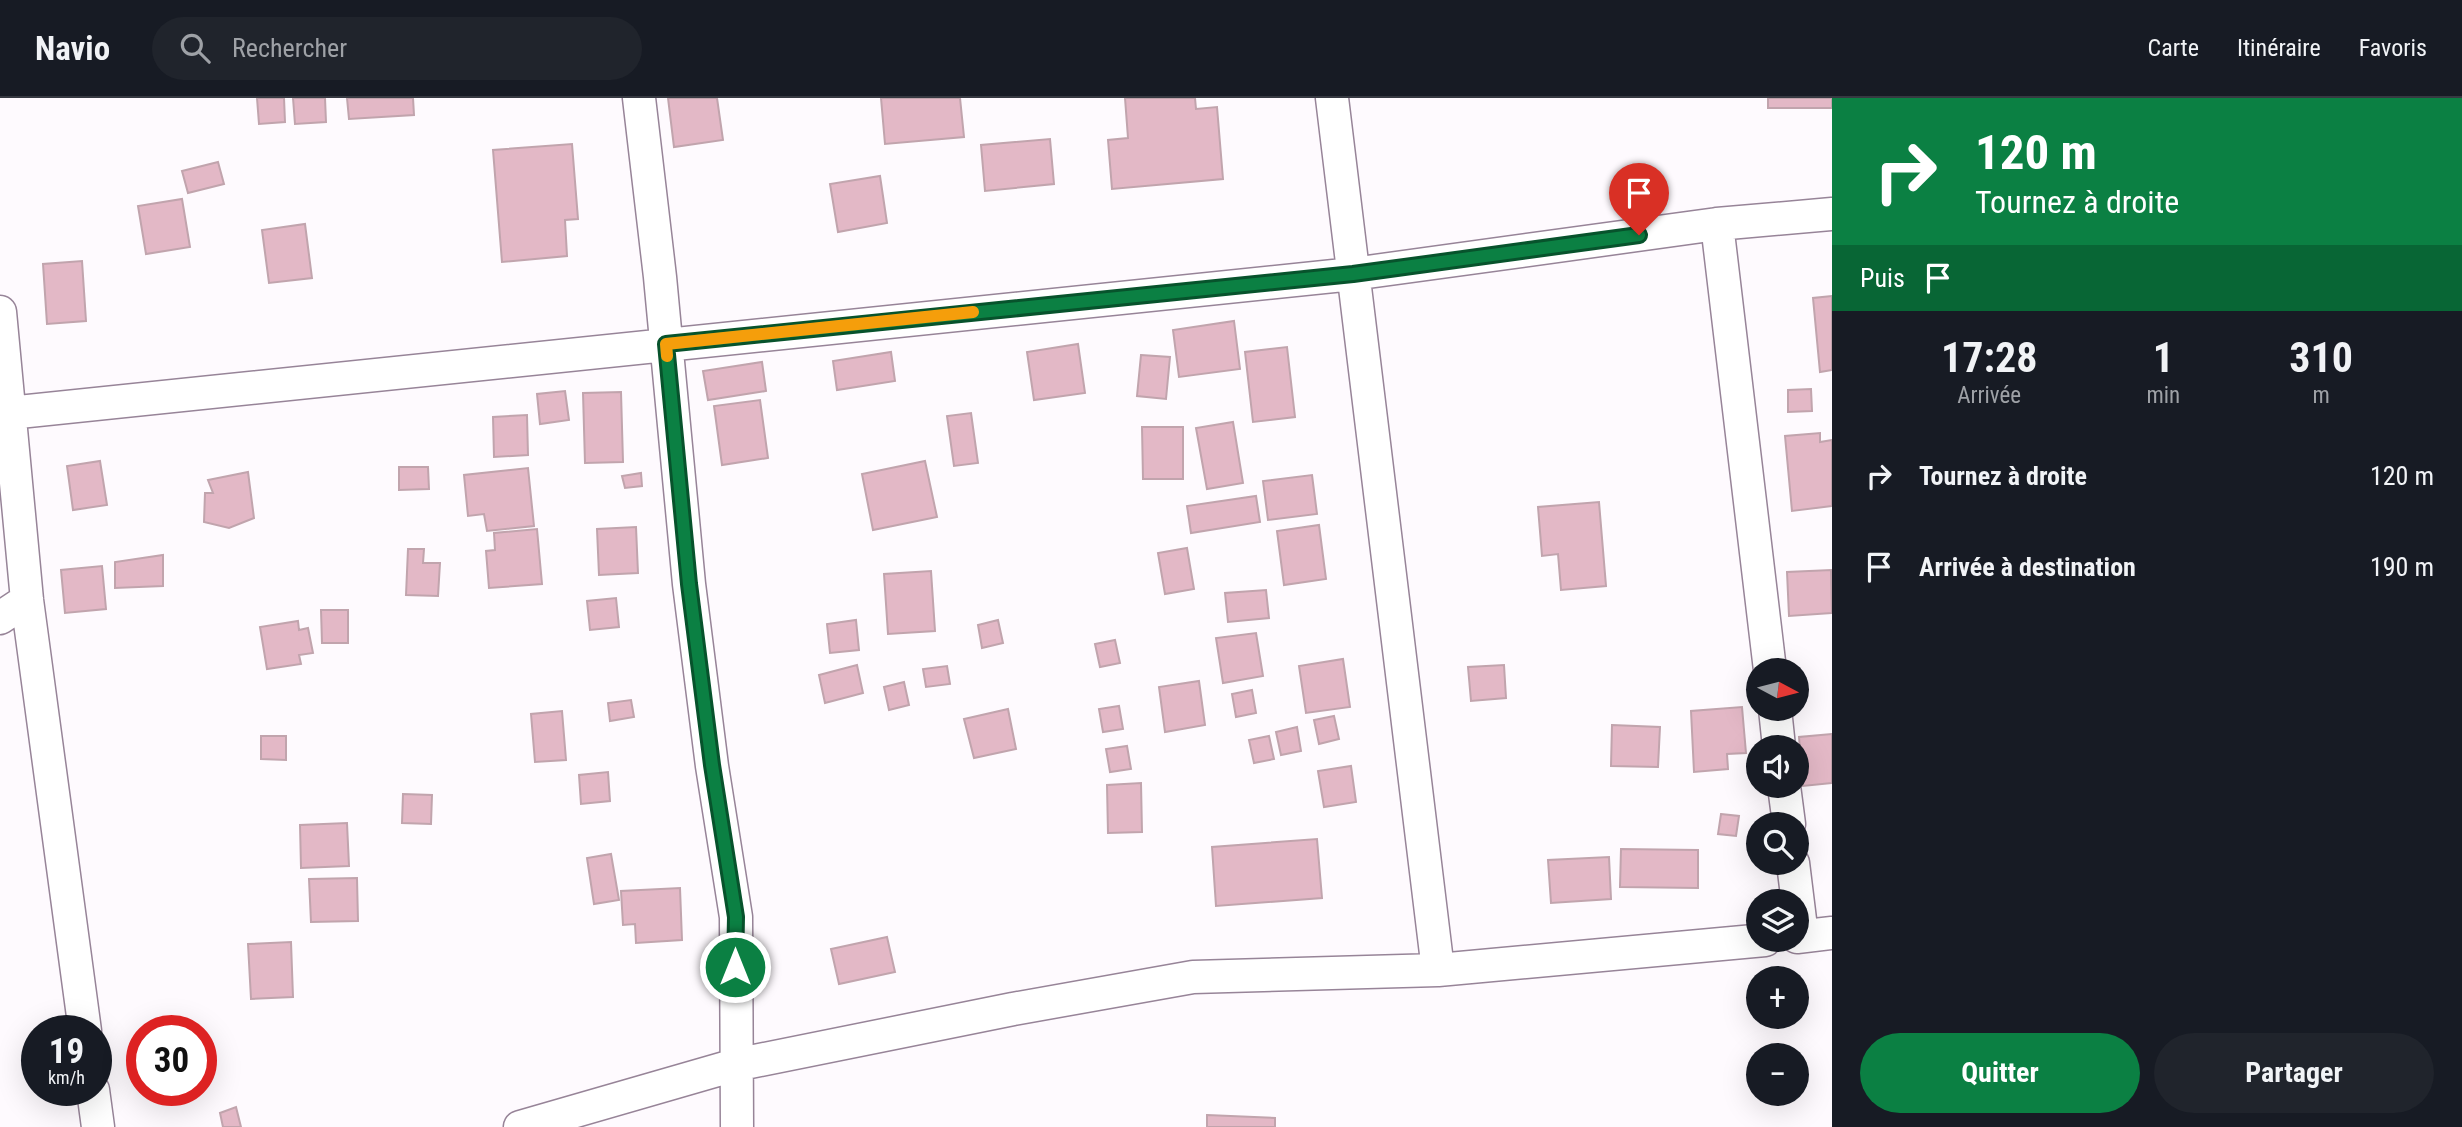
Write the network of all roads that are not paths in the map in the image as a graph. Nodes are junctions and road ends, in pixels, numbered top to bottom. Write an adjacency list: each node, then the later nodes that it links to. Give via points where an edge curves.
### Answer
1 (639, 98): 7 (street)
2 (1332, 98): 5 (street)
3 (1832, 214): 4 (street)
4 (1717, 224): 5 (street); 11 (street)
5 (1353, 274): 7 (street); 15 (street)
6 (0, 312): 8 (street)
7 (666, 344): 8 (street); 17 (street, via 689,584 736,917)
8 (9, 413): 9 (street)
9 (27, 600): 10 (street); 16 (street)
10 (0, 618)
11 (1769, 658)
12 (1796, 875): 13 (street)
13 (1810, 935)
14 (1746, 942): 15 (street)
15 (1438, 970): 17 (street, via 1193,977)
16 (83, 1015)
17 (735, 1065): 20 (street); 21 (street)
18 (95, 1106): 19 (street)
19 (98, 1127)
20 (520, 1127)
21 (737, 1127)

